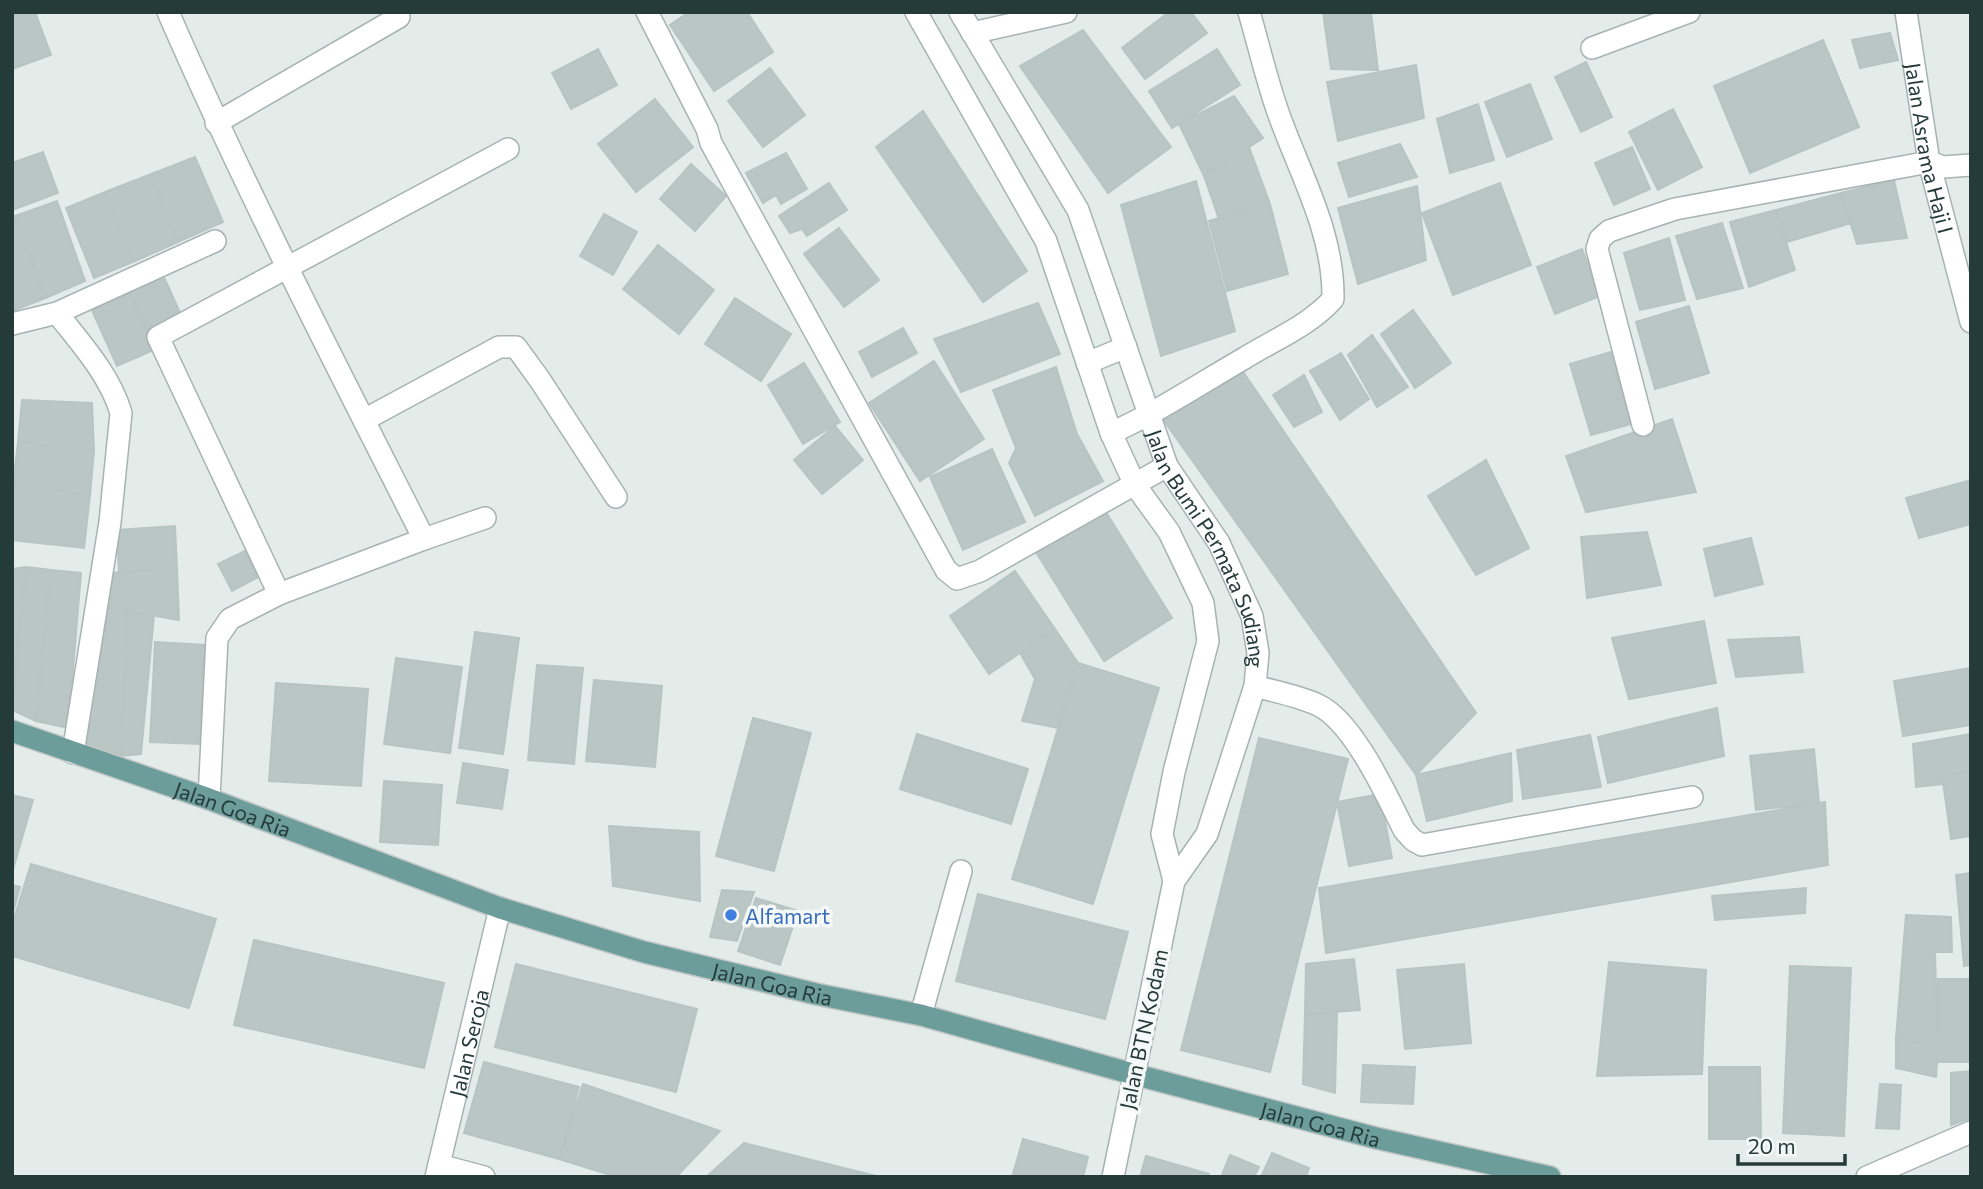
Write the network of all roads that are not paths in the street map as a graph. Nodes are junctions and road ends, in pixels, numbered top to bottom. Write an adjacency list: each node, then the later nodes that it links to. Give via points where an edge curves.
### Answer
1 (168, 12): 12 (street)
2 (647, 12): 28 (street, via 711,143 946,570 957,579 974,574)
3 (916, 12): 22 (street, Jalan Bumi Permata Sudiang, via 1046,241)
4 (960, 12): 10 (street, Jalan Bumi Permata Sudiang)
5 (1066, 12): 10 (street)
6 (1249, 12): 23 (street, via 1279,116 1305,176 1330,254 1333,299 1322,312)
7 (1689, 12): 11 (street)
8 (1906, 12): 14 (street, Jalan Asrama Haji I)
9 (399, 17): 12 (street)
10 (972, 33): 21 (street, Jalan Bumi Permata Sudiang, via 1079,210)
11 (1592, 48)
12 (216, 123): 17 (street)
13 (508, 149): 17 (street)
14 (1929, 162): 15 (street, via 1943,167); 19 (street, Jalan Asrama Haji I); 25 (street, via 1675,209 1609,230 1597,249)
15 (1971, 165)
16 (215, 241): 18 (street)
17 (287, 267): 24 (street); 32 (street, via 158,337)
18 (57, 313): 20 (street); 35 (street, via 97,364 117,396 121,413 110,522)
19 (1971, 322)
20 (12, 324)
21 (1126, 347): 22 (street); 23 (street, Jalan Bumi Permata Sudiang)
22 (1087, 363): 26 (street, Jalan Bumi Permata Sudiang)
23 (1150, 415): 26 (street); 27 (street, Jalan Bumi Permata Sudiang)
24 (364, 420): 29 (street, via 499,347 516,347); 31 (street)
25 (1643, 425)
26 (1111, 433): 28 (street, Jalan Bumi Permata Sudiang)
27 (1167, 466): 28 (street); 33 (street, Jalan Bumi Permata Sudiang, via 1219,543 1252,616 1258,653)
28 (1135, 485): 39 (street, Jalan Bumi Permata Sudiang, via 1169,533 1203,603 1208,641 1161,834)
29 (616, 497)
30 (485, 519): 31 (street)
31 (424, 539): 32 (street)
32 (279, 594): 37 (street, via 230,619 217,638)
33 (1255, 686): 36 (street, via 1319,705 1337,718 1368,761 1404,831 1422,845); 39 (street, Jalan Bumi Permata Sudiang, via 1207,834)
34 (12, 731): 35 (main road, Jalan Goa Ria)
35 (74, 753): 37 (main road, Jalan Goa Ria)
36 (1692, 797)
37 (209, 799): 40 (main road, Jalan Goa Ria)
38 (961, 871): 41 (street)
39 (1174, 881): 42 (street, Jalan BTN Kodam)
40 (500, 908): 41 (main road, Jalan Goa Ria, via 644,952); 45 (street, Jalan Seroja)
41 (920, 1014): 42 (main road, Jalan Goa Ria)
42 (1133, 1074): 44 (main road, Jalan Goa Ria); 47 (street, Jalan BTN Kodam)
43 (1971, 1132): 49 (street)
44 (1486, 1170): 48 (main road, Jalan Goa Ria)
45 (437, 1171): 46 (street)
46 (484, 1177)
47 (1113, 1177)
48 (1550, 1177)
49 (1867, 1177)

